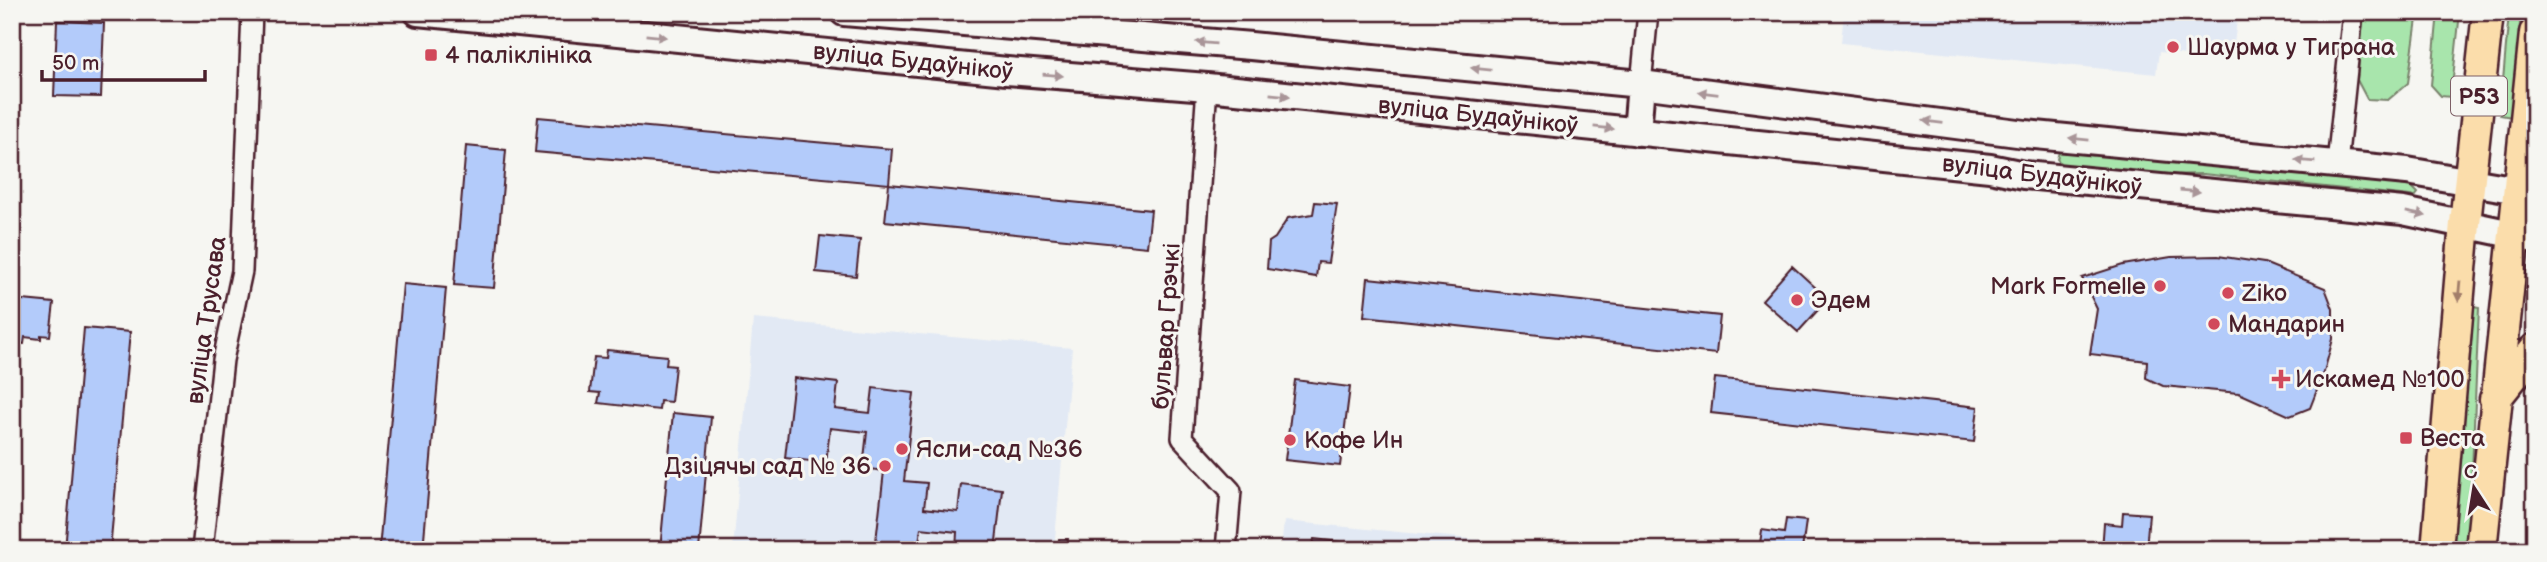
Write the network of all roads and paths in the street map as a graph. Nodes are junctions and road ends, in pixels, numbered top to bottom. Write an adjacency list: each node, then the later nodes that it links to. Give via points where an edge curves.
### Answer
1 (252, 12): 22 (street, вуліца Трусава, via 242,271 223,359)
2 (418, 12): 9 (street, вуліца Будаўнікоў, one-way to 9)
3 (844, 12): 7 (street, вуліца Будаўнікоў)
4 (1648, 12): 10 (street)
5 (2353, 12): 14 (street)
6 (2488, 12): 16 (main road, Р53)
7 (1012, 27): 9 (street); 10 (street, вуліца Будаўнікоў, one-way to 7)
8 (2535, 33): 17 (main road, Р53, via 2526,129)
9 (1007, 71): 11 (street, вуліца Будаўнікоў, one-way to 11)
10 (1641, 84): 12 (street, вуліца Будаўнікоў, one-way to 10); 13 (street)
11 (1207, 87): 13 (street, вуліца Будаўнікоў, one-way to 13); 23 (street, бульвар Грэчкі, via 1182,438 1231,491)
12 (1988, 129): 14 (street, вуліца Будаўнікоў, one-way to 12); 15 (street)
13 (1637, 132): 15 (street, вуліца Будаўнікоў)
14 (2337, 164): 16 (street, вуліца Будаўнікоў)
15 (1990, 168): 18 (street, вуліца Будаўнікоў, one-way to 18, via 2403,211)
16 (2470, 181): 17 (street, вуліца Будаўнікоў); 18 (main road, Р53)
17 (2526, 191): 19 (main road, Р53)
18 (2465, 223): 19 (street, вуліца Будаўнікоў); 24 (main road, Р53, one-way to 24)
19 (2524, 237): 21 (main road, Р53)
20 (2535, 349): 21 (main road)
21 (2495, 400): 25 (main road, Р53)
22 (202, 550)
23 (1226, 550)
24 (2437, 550)
25 (2481, 550)

